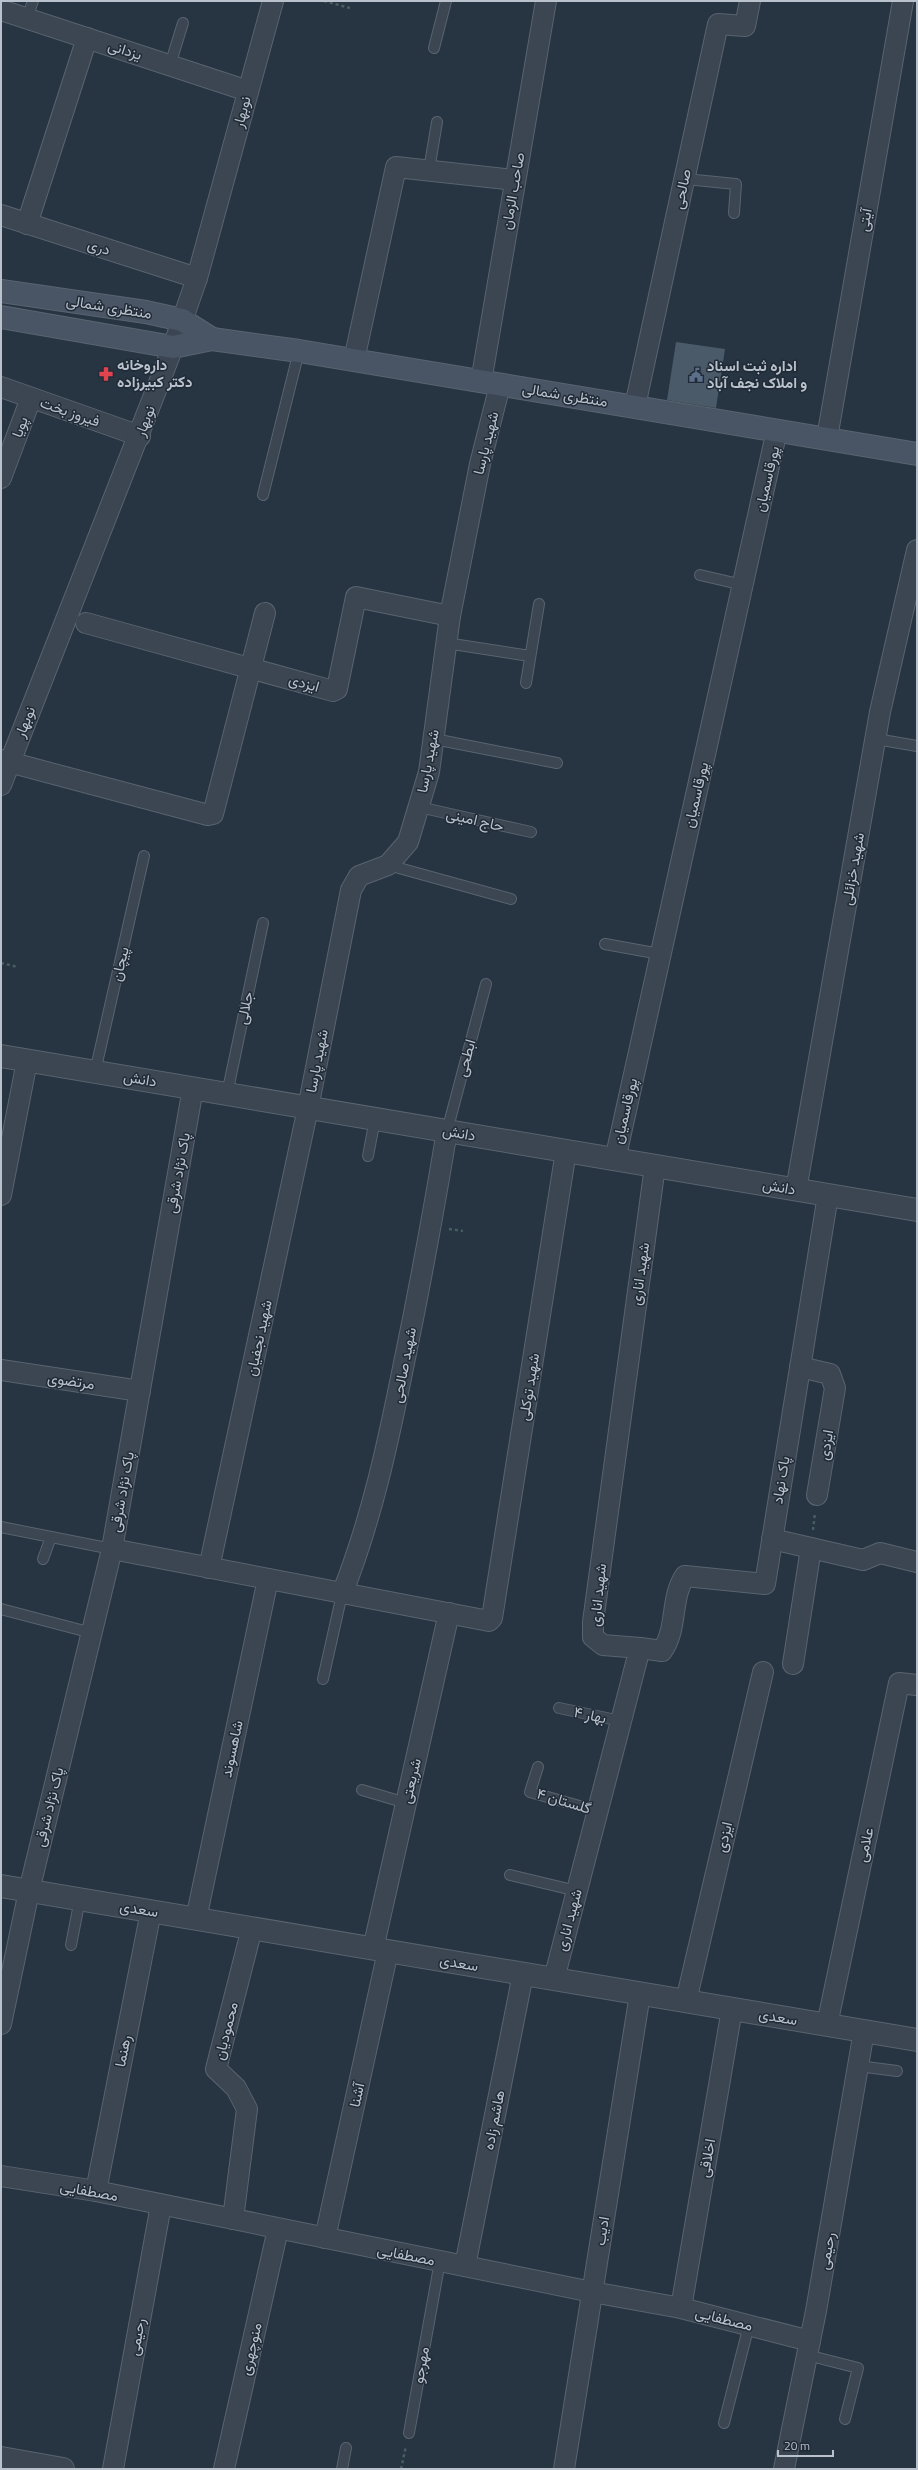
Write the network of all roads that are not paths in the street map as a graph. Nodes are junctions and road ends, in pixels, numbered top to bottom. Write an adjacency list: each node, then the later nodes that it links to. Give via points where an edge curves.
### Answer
1 (273, 1): 12 (street, نوبهار)
2 (446, 1): 10 (lane)
3 (546, 1): 16 (street, صاحب الزمان)
4 (750, 1): 15 (street, صالحی, via 745,26 718,24)
5 (903, 1): 34 (street, آیتی)
6 (1, 10): 7 (street, یزدانی)
7 (30, 10): 9 (street, یزدانی)
8 (183, 23): 11 (lane)
9 (87, 38): 11 (street, یزدانی); 19 (street)
10 (434, 48)
11 (170, 65): 12 (street, یزدانی)
12 (248, 91): 20 (street, نوبهار)
13 (437, 122): 14 (lane)
14 (429, 170): 16 (street); 27 (street, via 396,167)
15 (685, 179): 17 (lane, via 736,184); 31 (street, صالحی)
16 (515, 180): 28 (street, صاحب الزمان)
17 (734, 213)
18 (1, 215): 19 (street, دری)
19 (27, 224): 20 (street, دری)
20 (197, 278): 23 (street, نوبهار)
21 (1, 291): 23 (main road, منتظری شمالی, via 146,312)
22 (1, 317): 25 (main road, منتظری شمالی)
23 (182, 320): 24 (main road, منتظری شمالی); 25 (street, نوبهار)
24 (212, 339): 25 (main road, منتظری شمالی); 26 (main road, منتظری شمالی)
25 (173, 347): 33 (street, نوبهار)
26 (299, 351): 27 (main road, منتظری شمالی); 37 (lane)
27 (354, 360): 28 (main road, منتظری شمالی)
28 (490, 384): 31 (main road, منتظری شمالی); 43 (street, شهید پارسا, via 480,464)
29 (1, 387): 30 (street, فیروز بخت)
30 (31, 398): 33 (street, فیروز بخت); 36 (street, پویا)
31 (635, 406): 32 (main road, منتظری شمالی)
32 (777, 430): 34 (main road, منتظری شمالی); 40 (street, پورقاسمیان)
33 (140, 436): 52 (street, نوبهار)
34 (827, 438): 35 (main road, منتظری شمالی)
35 (917, 454)
36 (1, 478)
37 (263, 495)
38 (917, 550): 50 (street, شهید خزائلی)
39 (700, 575): 40 (lane)
40 (743, 585): 62 (street, پورقاسمیان)
41 (539, 604): 46 (lane)
42 (265, 614): 47 (street)
43 (450, 616): 45 (street, شهید پارسا); 47 (street, ایزدی, via 356,597 335,691)
44 (86, 623): 47 (street, ایزدی)
45 (446, 643): 46 (lane); 49 (street, شهید پارسا)
46 (530, 656): 48 (lane)
47 (249, 668): 52 (street, via 212,814)
48 (526, 683)
49 (434, 739): 53 (lane); 55 (street, شهید پارسا, via 429,772)
50 (876, 739): 51 (lane); 76 (street, شهید خزائلی)
51 (917, 746)
52 (5, 761): 54 (street, نوبهار)
53 (557, 763)
54 (1, 785)
55 (419, 807): 56 (lane, حاج امینی); 58 (street, شهید پارسا, via 408,842)
56 (531, 832)
57 (144, 856): 66 (lane, پیچان)
58 (388, 865): 59 (lane); 69 (street, شهید پارسا, via 359,876 351,890)
59 (511, 899)
60 (263, 923): 68 (lane, جلالی)
61 (605, 944): 62 (lane)
62 (660, 954): 74 (street, پورقاسمیان)
63 (486, 984): 71 (lane, ابطحی)
64 (1, 1056): 65 (street, دانش)
65 (27, 1061): 66 (street, دانش); 77 (street)
66 (95, 1072): 67 (street, دانش)
67 (193, 1088): 68 (street, دانش); 82 (street, پاک نژاد شرقی)
68 (227, 1094): 69 (street, دانش)
69 (308, 1108): 70 (street, دانش); 91 (street, شهید نجفیان)
70 (375, 1119): 71 (street, دانش); 73 (lane)
71 (447, 1131): 72 (street, دانش); 93 (street, شهید صالحی, via 425,1260 386,1452 362,1544)
72 (566, 1151): 74 (street, دانش); 95 (street, شهید توکلی, via 492,1618 489,1621)
73 (368, 1156)
74 (615, 1160): 75 (street, دانش)
75 (655, 1166): 76 (street, دانش); 97 (street, شهید اناری, via 593,1622 593,1637 603,1645)
76 (796, 1190): 78 (street, دانش)
77 (1, 1195)
78 (828, 1195): 79 (street, دانش); 80 (street, پاک نهاد)
79 (917, 1210)
80 (800, 1367): 83 (street, ایزدی, via 830,1374 835,1388); 86 (street, پاک نهاد)
81 (1, 1370): 82 (street, مرتضوی)
82 (140, 1391): 88 (street, پاک نژاد شرقی)
83 (817, 1494)
84 (1, 1527): 85 (lane)
85 (50, 1537): 88 (lane); 89 (lane)
86 (772, 1539): 87 (street); 97 (street, پاک نهاد, via 765,1584 685,1576 678,1587 669,1641 662,1651)
87 (811, 1548): 90 (street, via 863,1560 880,1553); 98 (street)
88 (112, 1549): 91 (street); 96 (street, پاک نژاد شرقی)
89 (44, 1559)
90 (917, 1562)
91 (209, 1568): 92 (street)
92 (268, 1579): 93 (street); 114 (street, شاهسوند)
93 (342, 1594): 95 (street); 100 (lane)
94 (1, 1610): 96 (lane)
95 (449, 1613): 106 (street, شریعتی)
96 (92, 1633): 110 (street, پاک نژاد شرقی)
97 (640, 1648): 103 (street, شهید اناری)
98 (793, 1664)
99 (763, 1672): 121 (street, ایزدی)
100 (323, 1679)
101 (917, 1685): 124 (street, علامی, via 899,1682)
102 (559, 1708): 103 (lane, بهار ۴)
103 (621, 1721): 107 (street, شهید اناری)
104 (538, 1767): 107 (lane, گلستان ۴, via 530,1792)
105 (362, 1790): 106 (lane)
106 (406, 1803): 117 (street, شریعتی)
107 (597, 1811): 111 (street, شهید اناری)
108 (510, 1875): 111 (lane)
109 (1, 1886): 110 (street, سعدی)
110 (29, 1891): 112 (street, سعدی); 123 (street, پاک نژاد شرقی)
111 (577, 1891): 119 (street, شهید اناری)
112 (80, 1900): 113 (street, سعدی); 116 (lane)
113 (151, 1911): 114 (street, سعدی); 130 (street, رهنما)
114 (196, 1919): 115 (street, سعدی)
115 (252, 1928): 117 (street, سعدی); 132 (street, محمودیان, via 216,2069 236,2088 247,2109)
116 (71, 1945)
117 (380, 1950): 118 (street, سعدی); 134 (street, آشنا)
118 (523, 1974): 119 (street, سعدی); 136 (street, هاشم زاده)
119 (554, 1979): 120 (street, سعدی)
120 (640, 1994): 121 (street, سعدی); 137 (street, ادیب)
121 (686, 2001): 122 (street, سعدی)
122 (732, 2009): 124 (street, سعدی); 138 (street, اخلاقی)
123 (1, 2024)
124 (827, 2025): 125 (street, سعدی)
125 (864, 2031): 126 (street, سعدی); 127 (street, رحیمی)
126 (917, 2040)
127 (858, 2066): 128 (lane); 140 (street, رحیمی)
128 (898, 2071)
129 (1, 2176): 130 (street, مصطفایی)
130 (96, 2191): 131 (street, مصطفایی)
131 (161, 2205): 132 (street, مصطفایی); 147 (street, رحیمی)
132 (233, 2219): 133 (street, مصطفایی)
133 (278, 2229): 134 (street, مصطفایی); 148 (street, منوچهری)
134 (325, 2238): 135 (street, مصطفایی)
135 (440, 2261): 136 (street, مصطفایی); 143 (lane, مهرجو)
136 (465, 2266): 137 (street, مصطفایی)
137 (592, 2292): 138 (street, مصطفایی); 150 (street, ادیب)
138 (681, 2308): 139 (street, مصطفایی)
139 (749, 2325): 140 (street, مصطفایی); 142 (lane)
140 (809, 2348): 141 (lane, via 858,2368); 151 (street, رحیمی)
141 (845, 2419)
142 (724, 2423)
143 (409, 2433)
144 (346, 2448): 149 (lane)
145 (1, 2458): 146 (street)
146 (59, 2469)
147 (113, 2469)
148 (224, 2469)
149 (342, 2469)
150 (564, 2469)
151 (784, 2469)

